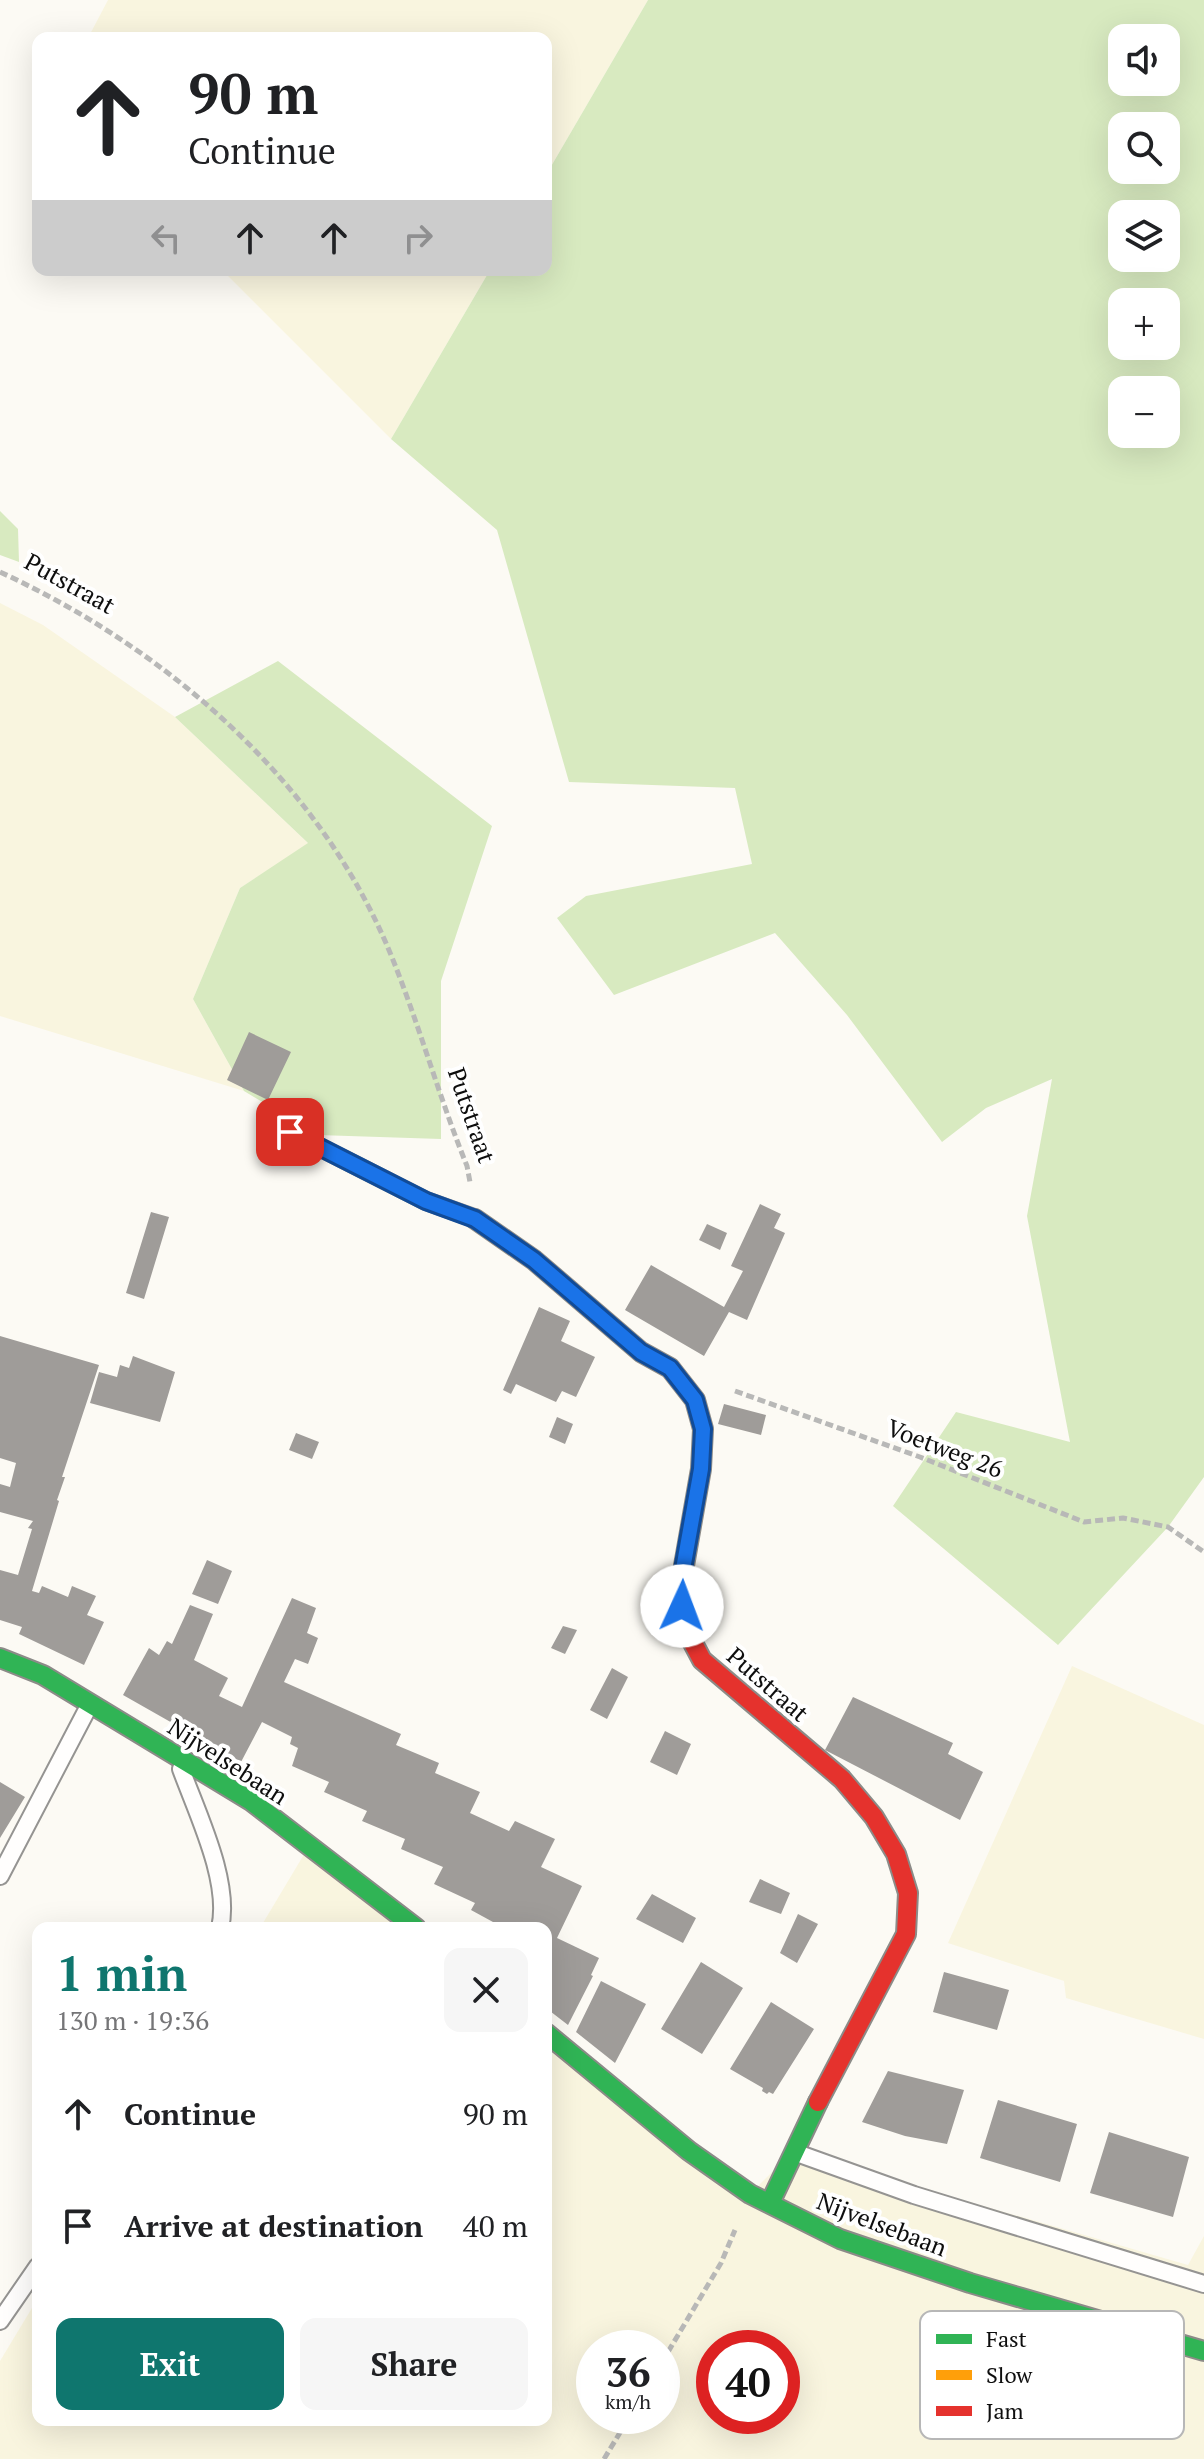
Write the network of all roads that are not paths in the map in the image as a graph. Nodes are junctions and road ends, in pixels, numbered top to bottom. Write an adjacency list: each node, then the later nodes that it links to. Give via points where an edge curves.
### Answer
1 (290, 1132): 2 (lane, via 426,1201)
2 (475, 1219): 10 (main road, Putstraat, via 534,1260 641,1352 670,1368 695,1400 703,1442 680,1586 684,1626 702,1660 842,1779 896,1854 908,1893 906,1934)
3 (0, 1658): 4 (main road, Nijvelsebaan, via 43,1675)
4 (91, 1704): 5 (main road, Nijvelsebaan); 6 (lane)
5 (176, 1755): 7 (lane, via 220,1880); 8 (main road, Nijvelsebaan, via 251,1801)
6 (0, 1876)
7 (222, 1922)
8 (408, 1922)
9 (552, 2038): 11 (main road, Nijvelsebaan, via 689,2151)
10 (793, 2151): 11 (main road, Putstraat); 13 (lane, via 914,2195)
11 (770, 2203): 14 (main road, Nijvelsebaan, via 854,2244)
12 (32, 2275): 15 (lane)
13 (1204, 2284)
14 (1066, 2311)
15 (0, 2321)
16 (1184, 2345): 17 (main road, Nijvelsebaan)
17 (1204, 2351)

